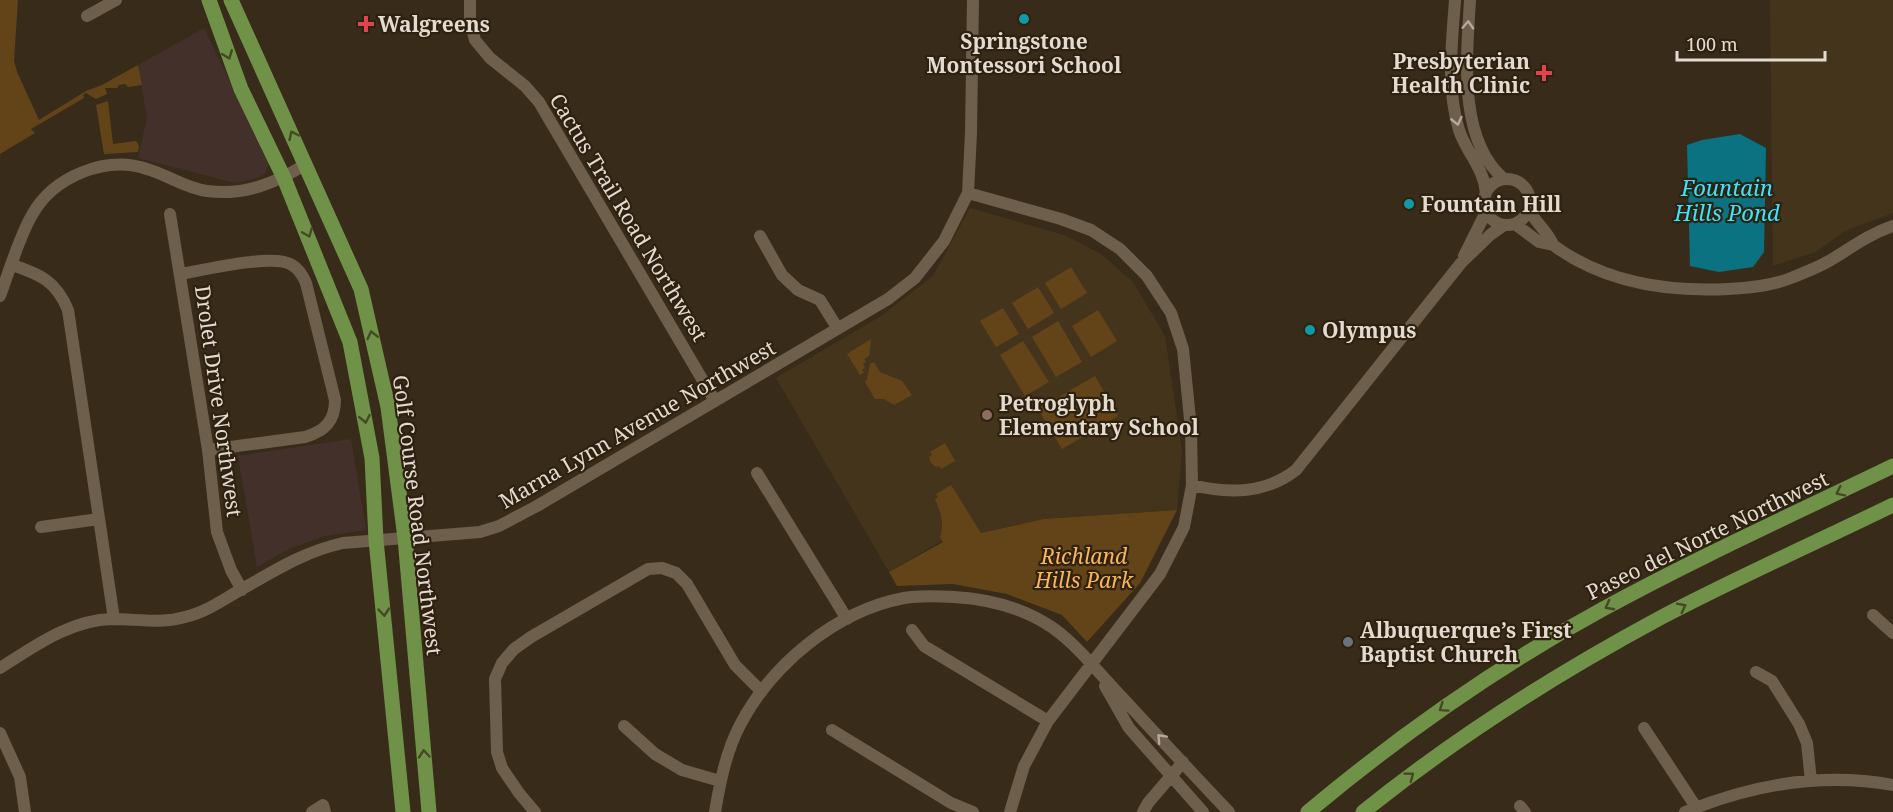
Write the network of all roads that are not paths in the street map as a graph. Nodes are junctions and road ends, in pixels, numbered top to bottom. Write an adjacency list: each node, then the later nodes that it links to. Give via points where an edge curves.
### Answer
1 (116, 0): 8 (street)
2 (209, 0): 10 (main road, Golf Course Road Northwest, one-way to 10, via 241,89)
3 (231, 0): 9 (main road, Golf Course Road Northwest, one-way to 3)
4 (470, 0): 26 (street, Cactus Trail Road Northwest, via 470,21 476,40 490,58 539,102)
5 (973, 0): 12 (street)
6 (1455, 0): 13 (street, one-way to 13, via 1451,60 1454,107 1462,138 1481,170)
7 (1470, 0): 11 (street, one-way to 7, via 1484,151 1470,108 1466,73)
8 (87, 16)
9 (306, 164): 10 (street); 34 (main road, Golf Course Road Northwest, one-way to 9, via 388,407 361,289)
10 (284, 178): 22 (street, via 227,193 183,186 128,165 89,169 44,196 31,216); 35 (main road, Golf Course Road Northwest, one-way to 35, via 350,342 372,458)
11 (1504, 179): 13 (street, via 1490,186); 14 (street, via 1522,184 1529,196)
12 (968, 193): 25 (street, Marna Lynn Avenue Northwest, via 944,241 915,278); 30 (street, via 1091,230 1120,249 1147,276 1170,313 1184,349)
13 (1486, 193): 15 (street)
14 (1529, 209): 17 (street, via 1521,220); 20 (street)
15 (1486, 212): 17 (street, via 1493,221); 21 (street)
16 (170, 214): 23 (street, Drolet Drive Northwest)
17 (1509, 224): 20 (street, via 1539,242); 21 (street, via 1490,235)
18 (1893, 226): 20 (street, via 1789,279 1737,288 1687,289 1640,283 1597,270)
19 (760, 236): 25 (street, via 782,275 798,290 820,300)
20 (1553, 245)
21 (1461, 263): 30 (street, via 1296,470 1282,480 1254,490)
22 (12, 265): 24 (street); 32 (street, via 46,279 68,310)
23 (181, 274): 27 (street, Drolet Drive Northwest); 27 (street, via 271,260 292,264 306,283 335,400 335,413 318,433)
24 (0, 296)
25 (838, 328): 26 (street, Marna Lynn Avenue Northwest)
26 (716, 401): 34 (street, Marna Lynn Avenue Northwest, via 499,526 480,532)
27 (208, 450): 36 (street, Drolet Drive Northwest, via 217,532)
28 (1893, 466): 67 (main road, Paseo del Norte Northwest, one-way to 67, via 1689,564 1549,640 1443,708)
29 (757, 473): 39 (street)
30 (1192, 485): 42 (street, via 1184,527 1162,571)
31 (1893, 505): 68 (main road, one-way to 31, via 1459,740 1572,667 1689,604)
32 (99, 519): 33 (street); 38 (street)
33 (41, 527)
34 (405, 538): 35 (street, Marna Lynn Avenue Northwest); 59 (main road, Golf Course Road Northwest, one-way to 34)
35 (376, 540): 36 (street, Marna Lynn Avenue Northwest, via 322,547); 58 (main road, Golf Course Road Northwest, one-way to 58)
36 (242, 590): 38 (street, Marna Lynn Avenue Northwest, via 186,617 158,621)
37 (1873, 615): 41 (street)
38 (114, 619): 43 (street, Marna Lynn Avenue Northwest, via 63,630)
39 (847, 619): 42 (street, via 906,598 983,599 1022,611 1053,628); 45 (street, via 816,638)
40 (912, 630): 46 (street, via 924,646)
41 (1893, 633)
42 (1091, 665): 46 (street); 51 (street, one-way to 42); 52 (street, via 1129,728)
43 (0, 669)
44 (1756, 672): 54 (street, via 1772,681 1799,724 1807,743)
45 (761, 691): 53 (street, via 740,725); 60 (street, via 735,665 687,584 676,573 648,569 514,648 502,663 495,680 497,752 502,768)
46 (1048, 721): 63 (street, via 1024,766)
47 (624, 726): 53 (street, via 655,754 682,770)
48 (1644, 728): 56 (street)
49 (832, 730): 62 (street, via 951,803)
50 (0, 733): 57 (street, via 20,777)
51 (1183, 762): 52 (street); 66 (street)
52 (1170, 776): 64 (street); 65 (street)
53 (720, 781): 61 (street)
54 (1811, 781): 55 (street); 56 (street, via 1741,792)
55 (1893, 785)
56 (1690, 810)
57 (25, 812)
58 (403, 812)
59 (429, 812)
60 (535, 812)
61 (715, 812)
62 (973, 812)
63 (1010, 812)
64 (1143, 812)
65 (1203, 812)
66 (1229, 812)
67 (1308, 812)
68 (1363, 812)

